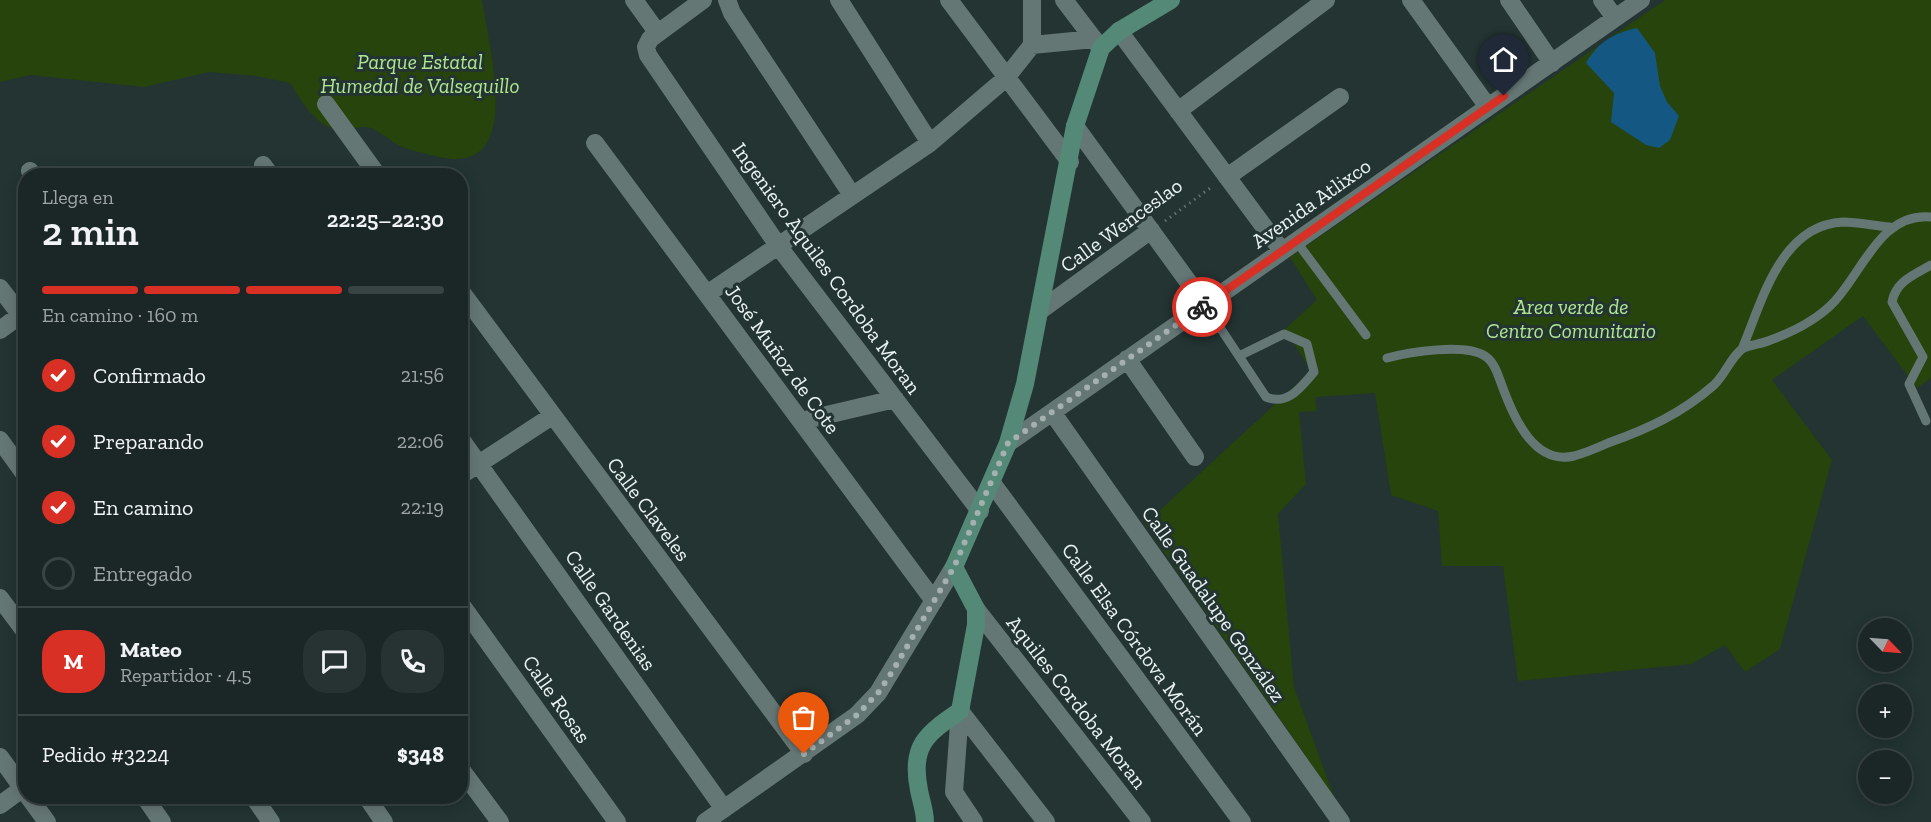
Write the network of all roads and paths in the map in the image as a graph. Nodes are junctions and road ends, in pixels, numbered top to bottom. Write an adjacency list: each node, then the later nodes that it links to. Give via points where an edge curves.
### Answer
1 (634, 0): 16 (street)
2 (703, 0): 16 (street)
3 (727, 0): 31 (street)
4 (839, 0): 27 (street)
5 (950, 0): 20 (street)
6 (1032, 0): 18 (street)
7 (1064, 0): 17 (street)
8 (1171, 0): 15 (street)
9 (1326, 0): 24 (street)
10 (1411, 0): 23 (street)
11 (1509, 0): 19 (street)
12 (1602, 0): 14 (street)
13 (1641, 0): 14 (street, Avenida Atlixco)
14 (1615, 18): 19 (street, Avenida Atlixco)
15 (1119, 31): 17 (street); 24 (street)
16 (657, 32): 36 (street, Ingeniero Aquiles Cordoba Moran, via 646,47 648,55)
17 (1097, 44): 18 (street); 25 (street)
18 (1032, 45): 20 (street)
19 (1552, 63): 23 (street, Avenida Atlixco)
20 (1006, 78): 27 (street); 28 (street)
21 (1340, 97): 30 (street)
22 (326, 104): 29 (street)
23 (1488, 107): 35 (street, Avenida Atlixco)
24 (1178, 111): 30 (street)
25 (1075, 126): 28 (street); 34 (street)
26 (595, 143): 39 (street, José Muñoz de Cote)
27 (930, 143): 31 (street)
28 (1070, 162): 43 (street)
29 (372, 168)
30 (1227, 177): 34 (path, Calle Wenceslao); 35 (street)
31 (852, 195): 36 (street)
32 (1931, 217): 33 (lane, via 1904,220)
33 (1890, 228): 47 (lane, via 1820,315); 47 (lane, via 1843,222 1802,236 1780,263)
34 (1151, 230): 41 (street); 43 (street, Calle Wenceslao)
35 (1289, 246): 41 (street, Avenida Atlixco); 46 (lane)
36 (779, 247): 39 (street); 51 (street, Ingeniero Aquiles Cordoba Moran)
37 (1931, 265): 55 (lane, via 1901,283 1892,302 1922,351 1909,384)
38 (0, 288): 42 (street)
39 (707, 294): 54 (street, José Muñoz de Cote)
40 (468, 301): 53 (street, Calle Claveles)
41 (1205, 305): 48 (lane); 50 (street, Avenida Atlixco)
42 (18, 309)
43 (1041, 310): 57 (street)
44 (18, 320): 45 (street)
45 (0, 330)
46 (1366, 335)
47 (1742, 350): 49 (lane, via 1721,378 1693,403 1655,426 1572,457 1554,456 1531,443 1493,363 1486,356 1475,351 1412,352)
48 (1239, 356): 48 (lane, via 1266,397 1274,400 1295,395 1314,372 1307,344 1284,334)
49 (1387, 358)
50 (1127, 359): 52 (street, Avenida Atlixco); 59 (street)
51 (895, 399): 54 (street); 64 (street, Ingeniero Aquiles Cordoba Moran)
52 (1052, 412): 57 (street, Avenida Atlixco); 95 (street, Calle Guadalupe González)
53 (552, 416): 60 (street); 72 (street, Calle Claveles)
54 (801, 421): 67 (street, José Muñoz de Cote)
55 (1926, 422)
56 (0, 440): 61 (street)
57 (1008, 443): 63 (street)
58 (468, 449): 60 (street, Calle Gardenias)
59 (1195, 457)
60 (479, 463): 62 (street); 82 (street, Calle Gardenias)
61 (18, 465)
62 (468, 471)
63 (992, 483): 64 (street); 94 (street, Calle Elsa Córdova Morán)
64 (980, 511): 65 (street)
65 (954, 567): 67 (street); 68 (street, Aquiles Cordoba Moran)
66 (0, 598): 70 (street)
67 (934, 601): 72 (street, via 878,693 857,715)
68 (976, 609): 71 (street, Aquiles Cordoba Moran); 93 (street, Aquiles Cordoba Moran)
69 (468, 614): 88 (street, Calle Rosas)
70 (18, 622)
71 (960, 711): 90 (street, via 931,731 920,745 915,762); 91 (street, via 954,792); 92 (street)
72 (804, 754): 82 (street)
73 (0, 757): 75 (street)
74 (468, 779): 87 (street)
75 (18, 781)
76 (18, 795): 81 (street)
77 (34, 804): 83 (street)
78 (150, 804): 84 (street)
79 (259, 804): 85 (street)
80 (372, 804): 86 (street)
81 (0, 805)
82 (724, 809): 89 (street)
83 (46, 822)
84 (162, 822)
85 (272, 822)
86 (384, 822)
87 (500, 822)
88 (617, 822)
89 (705, 822)
90 (925, 822)
91 (974, 822)
92 (1046, 822)
93 (1142, 822)
94 (1242, 822)
95 (1341, 822)

